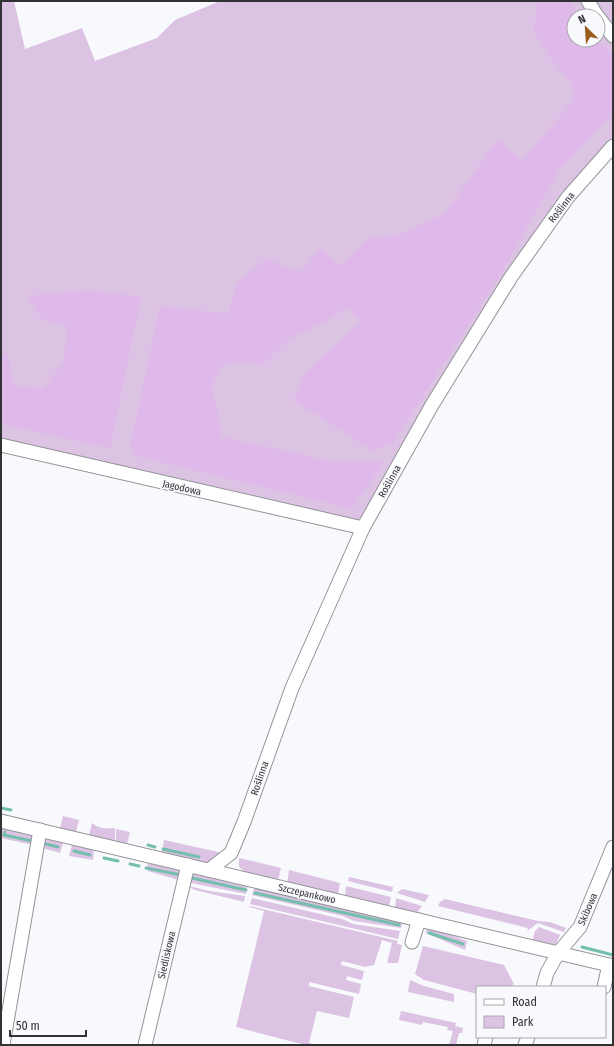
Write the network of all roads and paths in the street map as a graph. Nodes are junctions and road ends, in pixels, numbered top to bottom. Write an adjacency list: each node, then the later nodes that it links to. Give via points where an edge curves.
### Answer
1 (606, 28): 2 (street)
2 (613, 36)
3 (613, 146): 5 (street, Roślinna, via 568,197 511,277 432,405)
4 (1, 445): 5 (street, Jagodowa)
5 (363, 528): 9 (street, Roślinna, via 292,688)
6 (1, 821): 7 (street, Szczepankowo)
7 (40, 830): 10 (street, Szczepankowo); 19 (street)
8 (613, 847): 15 (street, Skibowa, via 580,927)
9 (231, 853): 11 (street, Roślinna); 12 (street, Roślinna)
10 (188, 865): 11 (street, Szczepankowo); 20 (street, Siedliskowa)
11 (209, 870): 12 (street, Szczepankowo)
12 (233, 876): 13 (street, Szczepankowo)
13 (419, 920): 14 (street); 15 (street, Szczepankowo)
14 (412, 942)
15 (558, 953): 16 (street, Szczepankowo); 17 (street, Skibowa)
16 (611, 965): 18 (street)
17 (543, 986)
18 (604, 986)
19 (3, 1045)
20 (146, 1045)

